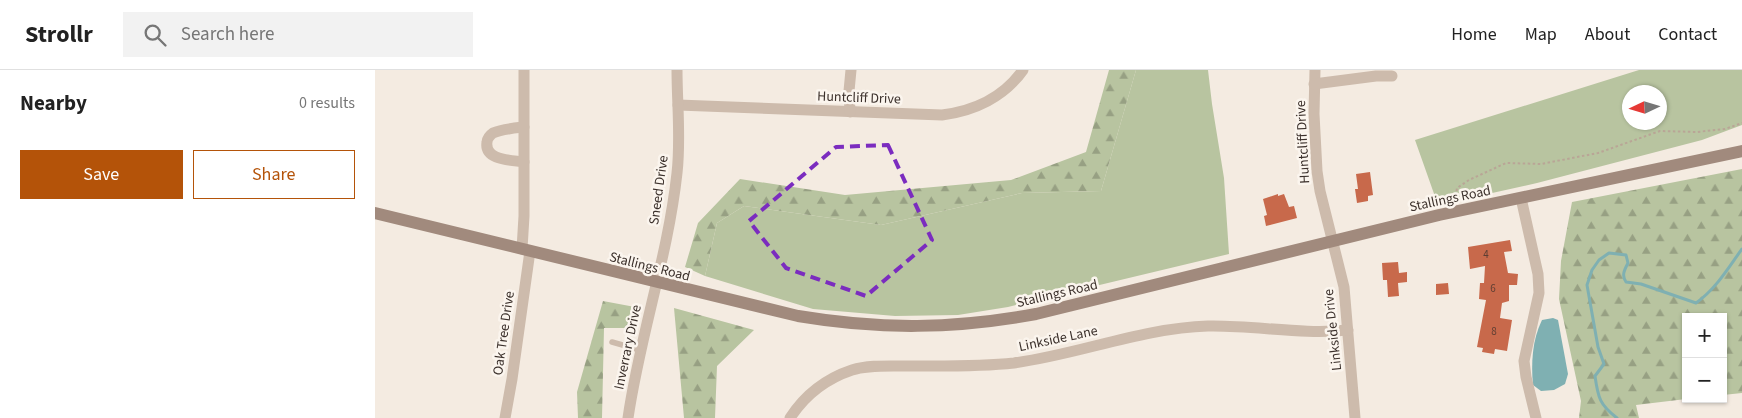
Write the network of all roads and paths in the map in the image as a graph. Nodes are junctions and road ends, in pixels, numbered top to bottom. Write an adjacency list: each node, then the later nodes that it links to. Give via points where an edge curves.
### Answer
1 (524, 70): 11 (street, Oak Tree Drive)
2 (677, 70): 8 (street, Sneed Drive)
3 (851, 70): 9 (street)
4 (1023, 70): 9 (street, Huntcliff Drive, via 999,95 954,114)
5 (1315, 70): 7 (street, Huntcliff Drive)
6 (1392, 76): 7 (street)
7 (1314, 84): 17 (street, Huntcliff Drive, via 1317,171)
8 (678, 105): 9 (street, Huntcliff Drive); 19 (street, Sneed Drive, via 677,178)
9 (851, 112)
10 (1742, 123): 15 (path, via 1725,129 1697,132 1660,131 1598,153 1541,164 1506,163 1457,188)
11 (524, 126): 13 (street, Oak Tree Drive); 13 (street, via 493,134 486,144 489,152 501,159)
12 (1742, 151): 14 (street, Stallings Road)
13 (525, 162): 18 (street, Oak Tree Drive)
14 (1521, 198): 15 (street, Stallings Road); 27 (street, via 1538,274 1539,293 1524,362)
15 (1456, 211): 17 (street, Stallings Road)
16 (375, 213): 18 (street, Stallings Road)
17 (1332, 240): 19 (street, Stallings Road, via 1036,314 949,326 886,327 827,321); 20 (street, Linkside Drive, via 1344,287)
18 (526, 250): 19 (street, Stallings Road); 23 (street, Oak Tree Drive)
19 (657, 283): 22 (street, Inverrary Drive)
20 (1349, 330): 25 (street, Linkside Lane, via 1313,332 1227,326 1189,327 1014,363 880,366 854,370 814,390); 26 (street, Linkside Drive)
21 (612, 342): 22 (lane)
22 (640, 350): 24 (street, Inverrary Drive)
23 (505, 418)
24 (628, 418)
25 (790, 418)
26 (1355, 418)
27 (1536, 418)

